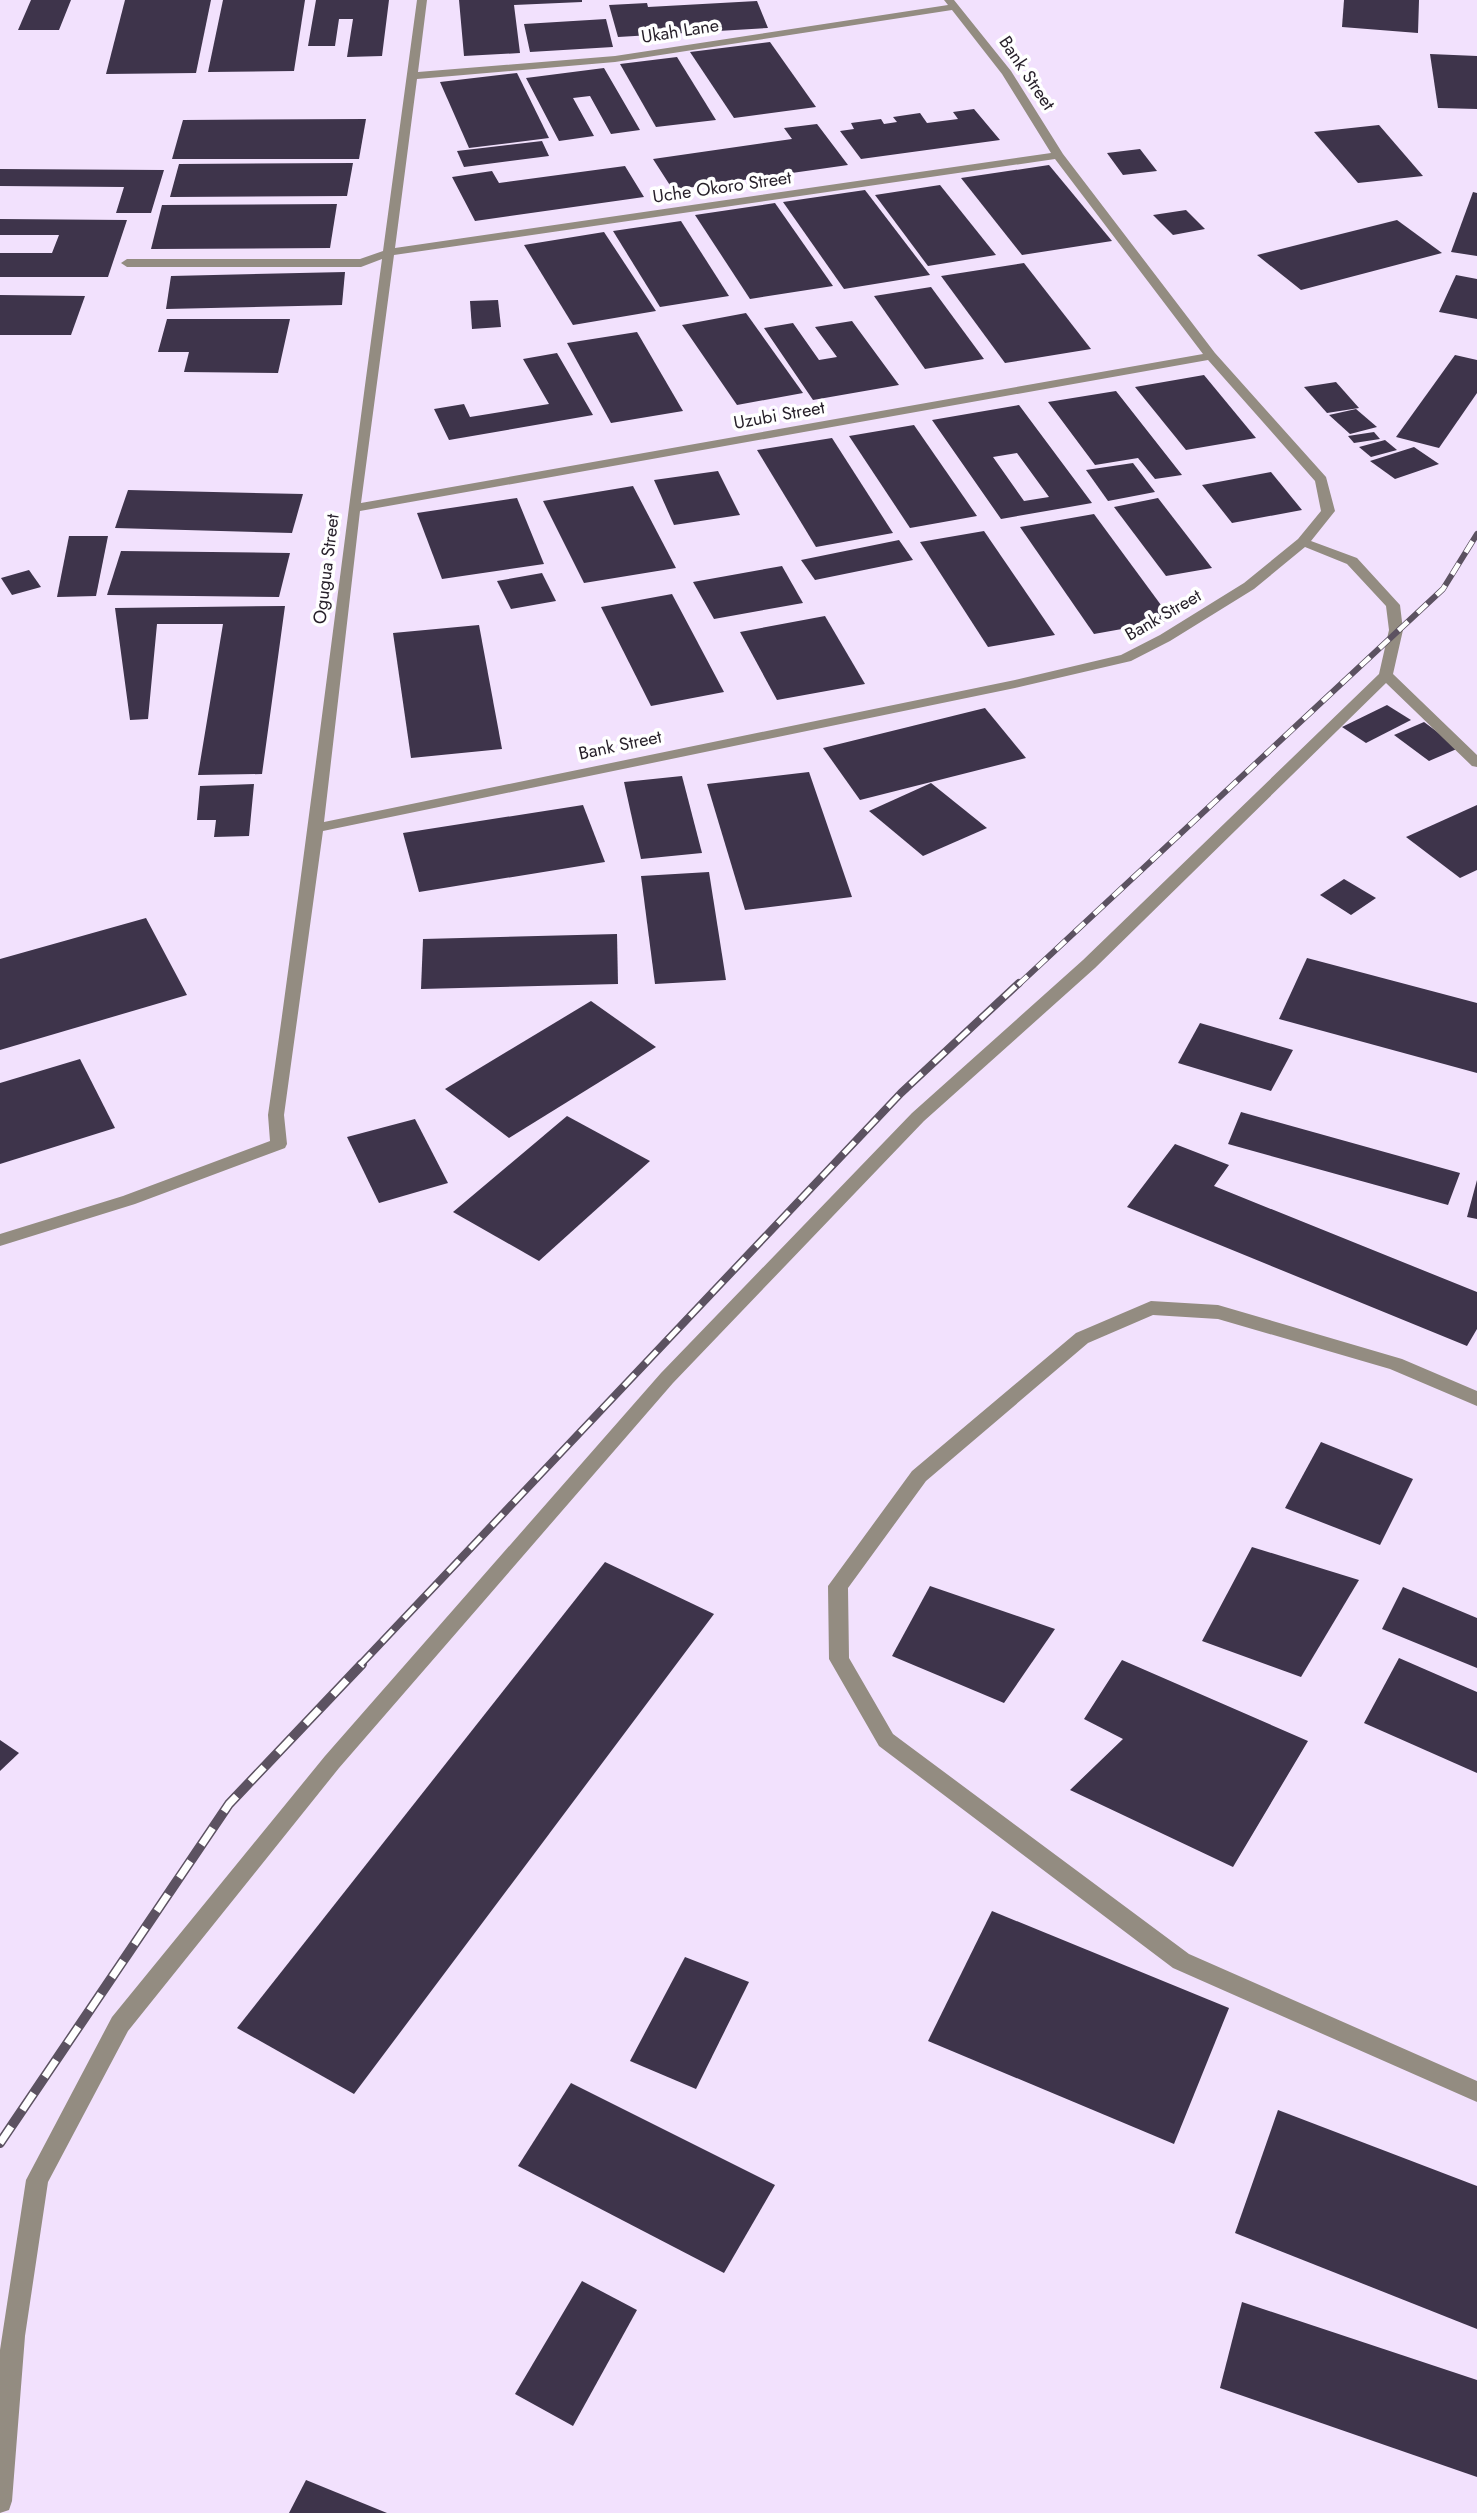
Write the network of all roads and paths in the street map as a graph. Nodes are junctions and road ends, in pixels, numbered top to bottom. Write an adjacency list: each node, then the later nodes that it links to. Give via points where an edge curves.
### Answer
1 (422, 0): 3 (street, Ogugua Street)
2 (951, 3): 3 (street, Ukah Lane, via 615,59); 4 (street, Bank Street, via 1007,72)
3 (410, 76): 5 (street, Ogugua Street)
4 (1058, 155): 5 (street, Uche Okoro Street); 7 (street, Bank Street)
5 (390, 252): 6 (street, Uche Okoro Street, via 361,263); 8 (street, Ogugua Street)
6 (127, 264)
7 (1211, 356): 8 (street, Uzubi Street); 9 (street, Bank Street, via 1321,480 1328,511)
8 (354, 508): 12 (street, Ogugua Street)
9 (1303, 542): 10 (street, via 1352,561 1393,605 1396,630); 12 (street, Bank Street, via 1249,586 1126,658)
10 (1386, 675): 11 (street); 16 (street, via 1089,964 918,1117 667,1378 332,1762 120,2024 37,2180 13,2336)
11 (1477, 764)
12 (316, 828): 13 (street, Ogugua Street, via 276,1115 279,1144 129,1200)
13 (0, 1240)
14 (1477, 1399): 15 (street, via 1396,1364 1218,1312 1151,1308 1082,1338 919,1476 838,1586 839,1658 886,1740 1181,1961)
15 (1477, 2092)
16 (0, 2501)

